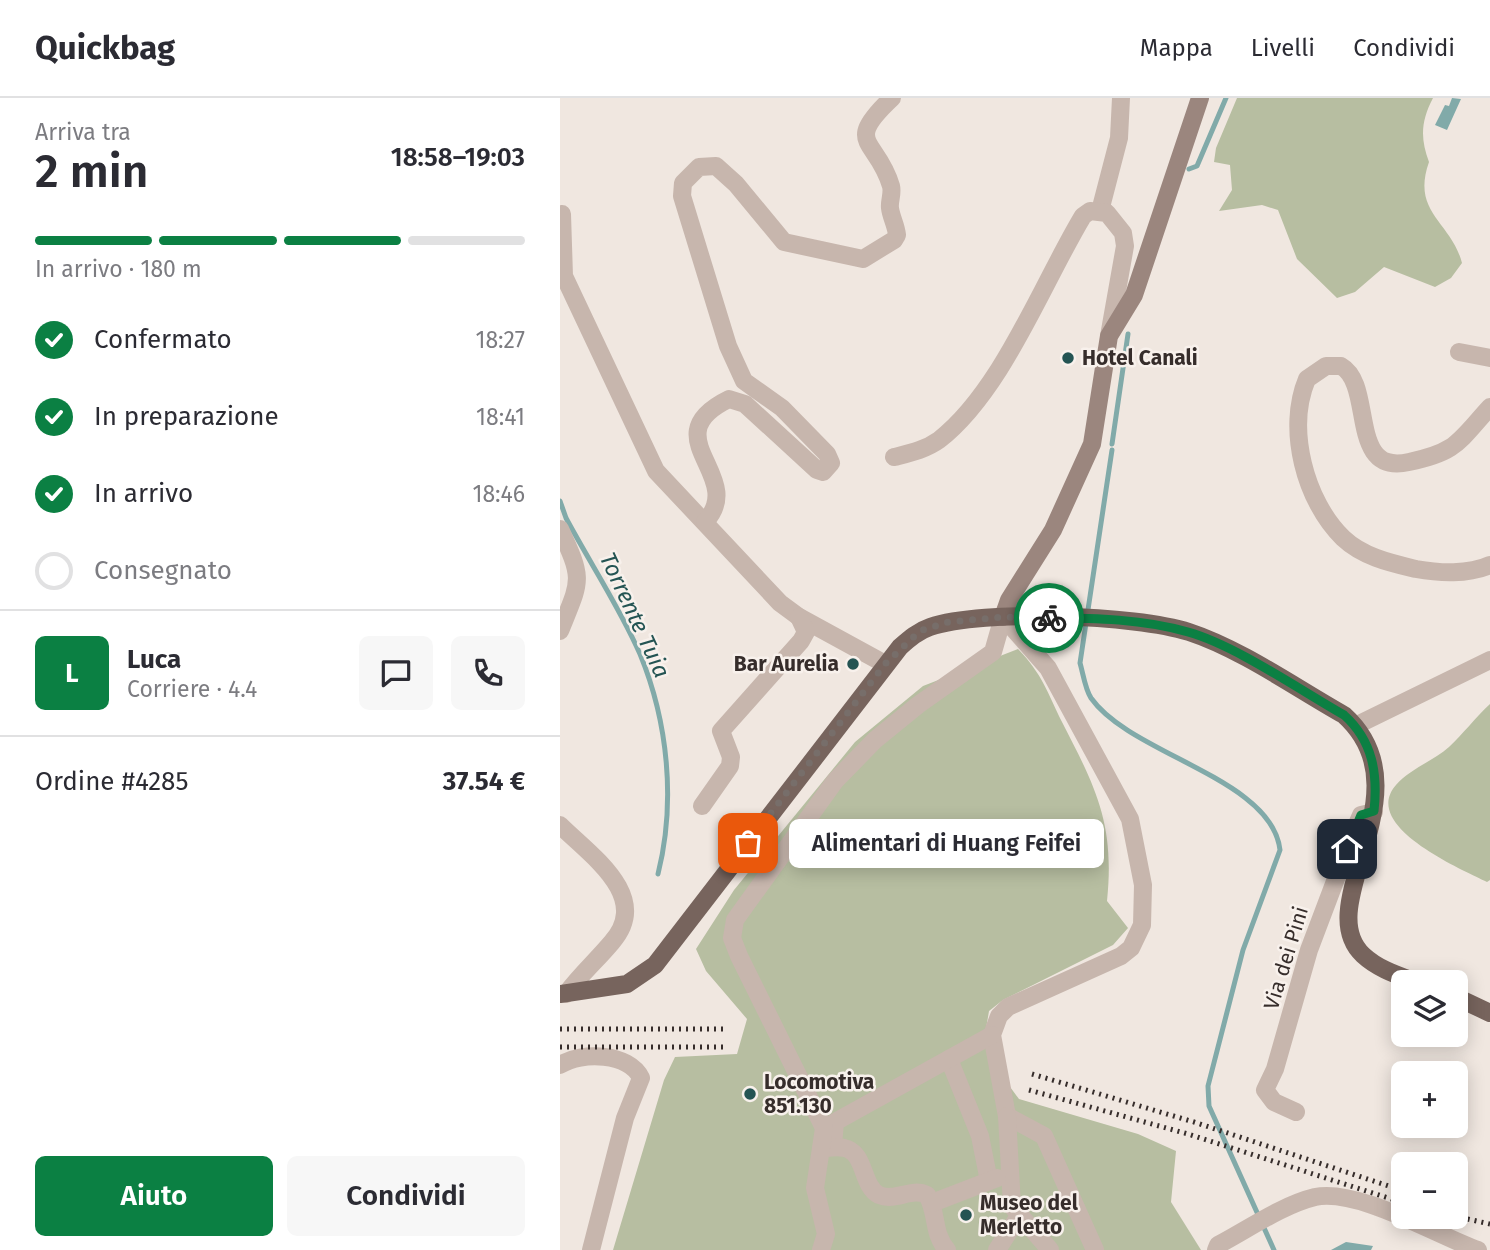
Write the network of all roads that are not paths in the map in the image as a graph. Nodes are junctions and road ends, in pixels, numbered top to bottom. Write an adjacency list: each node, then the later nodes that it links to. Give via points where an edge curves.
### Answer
1 (892, 98): 11 (street, via 865,129 866,140 891,185 889,207 897,234 863,259 784,242 716,166 699,167 683,183 689,220 728,346 744,381 782,408 831,463 823,472 817,470 746,404 729,399 701,417 697,426 716,489 717,507)
2 (1121, 98): 4 (street, via 1119,138)
3 (1200, 98): 6 (street, via 1134,295)
4 (1100, 211): 6 (street, via 1117,223 1125,246); 10 (street, via 1083,216 1002,362 956,424 918,452)
5 (562, 214): 11 (street, via 564,276 635,432 656,471)
6 (1109, 336): 15 (street, via 1092,444 1053,530)
7 (1459, 352): 8 (street)
8 (1490, 358)
9 (1490, 407): 13 (street, via 1441,455 1404,464 1383,461 1366,438 1353,378 1341,366 1326,366 1307,379 1298,425 1316,502 1343,538 1383,562 1429,572)
10 (894, 457)
11 (705, 522): 14 (street, via 780,603)
12 (560, 529): 16 (street, via 578,569 577,588)
13 (1490, 565)
14 (799, 617): 18 (street); 20 (street, via 806,632 801,641 721,731 730,766)
15 (1003, 617): 18 (main road, via 948,622 920,631); 19 (main road, via 1145,622 1190,632 1344,715); 27 (street, via 1048,668 1130,819 1143,884 1142,925 1131,948 1121,956 1008,1007); 32 (street, via 993,652 875,740 835,781 735,920 732,938 739,956 824,1128)
16 (560, 631)
17 (1490, 660): 19 (street)
18 (885, 664): 24 (main road, via 655,965 627,984)
19 (1355, 726): 21 (main road, via 1376,769)
20 (702, 806)
21 (1374, 811): 23 (main road, via 1350,901 1352,940 1362,954); 30 (street, Via dei Pini, via 1361,815 1354,831 1309,950 1265,1090 1274,1102)
22 (560, 825): 24 (street, via 616,883 626,906 614,940)
23 (1391, 971)
24 (563, 994)
25 (1468, 1003): 26 (main road)
26 (1490, 1013)
27 (992, 1035): 28 (street); 31 (street)
28 (949, 1059): 32 (street, via 835,1122); 34 (street, via 981,1136)
29 (560, 1065): 37 (street, via 587,1058 614,1059 628,1062 641,1078 625,1118)
30 (1296, 1112)
31 (1007, 1116): 33 (street); 42 (street, via 1044,1136)
32 (827, 1148): 35 (street, via 851,1151 879,1195 891,1198 921,1192); 38 (street, via 815,1188 826,1234)
33 (1009, 1173): 34 (street); 36 (street, via 1013,1206)
34 (989, 1181): 35 (street)
35 (932, 1203): 39 (street, via 938,1240)
36 (1019, 1216): 40 (street); 41 (street)
37 (591, 1250)
38 (821, 1250)
39 (947, 1250)
40 (997, 1250)
41 (1050, 1250)
42 (1095, 1250)
43 (1216, 1250): 44 (street, via 1314,1198 1352,1200)
44 (1478, 1250)

